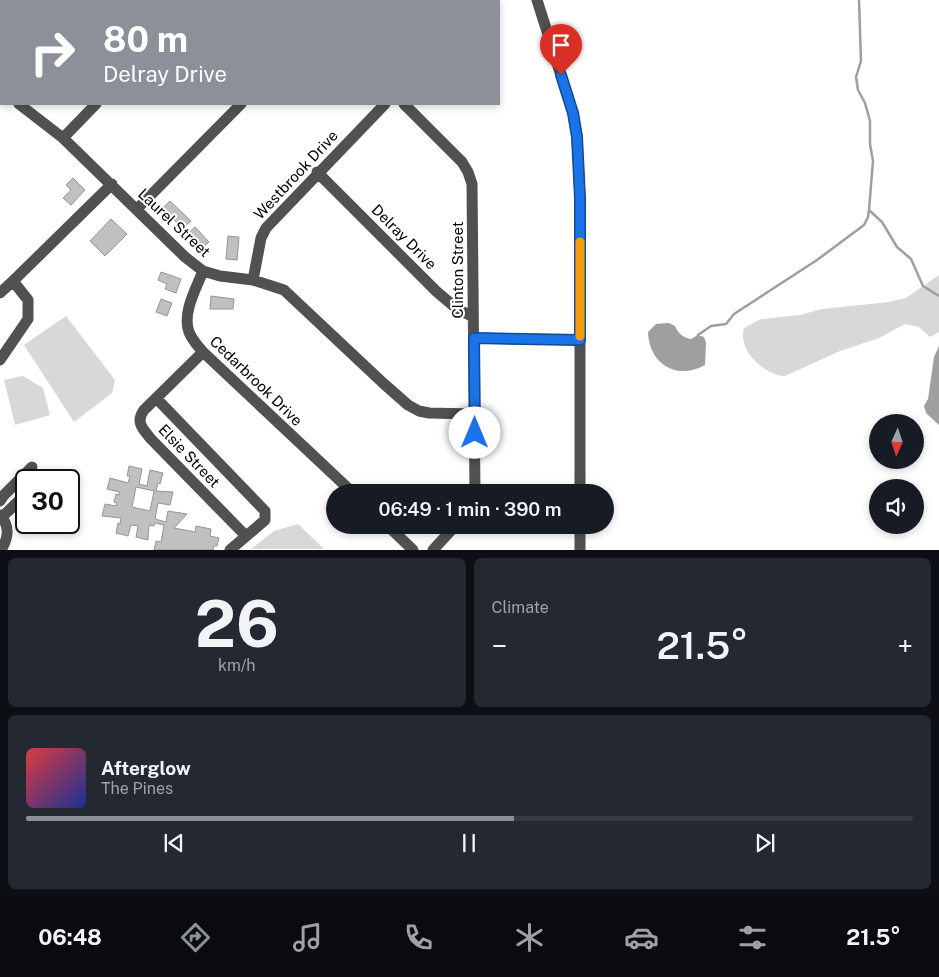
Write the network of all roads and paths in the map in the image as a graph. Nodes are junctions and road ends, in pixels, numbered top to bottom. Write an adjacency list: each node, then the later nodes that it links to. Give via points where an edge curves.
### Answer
1 (537, 0): 17 (street, via 573,113 577,137)
2 (20, 105): 7 (street, Laurel Street)
3 (95, 105): 7 (street)
4 (240, 105): 10 (street)
5 (384, 105): 8 (street, Westbrook Drive)
6 (405, 105): 15 (street, Clinton Street, via 462,162 472,184)
7 (64, 138): 9 (street, Laurel Street)
8 (317, 172): 12 (street, Westbrook Drive, via 266,228 261,238); 15 (street, Delray Drive, via 436,291 456,308)
9 (112, 184): 10 (street, Laurel Street); 13 (street)
10 (137, 209): 11 (street, Laurel Street, via 185,257)
11 (203, 270): 12 (street, Laurel Street, via 220,276); 18 (street, Cedarbrook Drive, via 190,305 188,326 192,339)
12 (254, 280): 21 (street, Laurel Street, via 273,284 292,296 408,405 429,413)
13 (13, 281): 14 (street); 19 (street, via 28,300 28,319)
14 (0, 293)
15 (474, 317): 16 (street, Clinton Street)
16 (474, 338): 17 (street); 21 (street, Clinton Street)
17 (580, 340): 25 (street)
18 (203, 352): 20 (street, Elsie Street); 23 (street, Cedarbrook Drive)
19 (0, 360)
20 (156, 398): 32 (street, Elsie Street, via 139,417 141,427); 32 (street, via 265,511 265,520)
21 (475, 414): 24 (street, Clinton Street)
22 (32, 467): 26 (street)
23 (343, 484)
24 (475, 484)
25 (580, 484)
26 (0, 501)
27 (15, 504): 28 (street)
28 (1, 516): 33 (street, via 8,528 8,536)
29 (396, 534): 35 (street)
30 (448, 534): 36 (street)
31 (580, 534): 37 (street)
32 (245, 535): 34 (street)
33 (1, 550)
34 (230, 550)
35 (412, 550)
36 (433, 550)
37 (580, 550)

